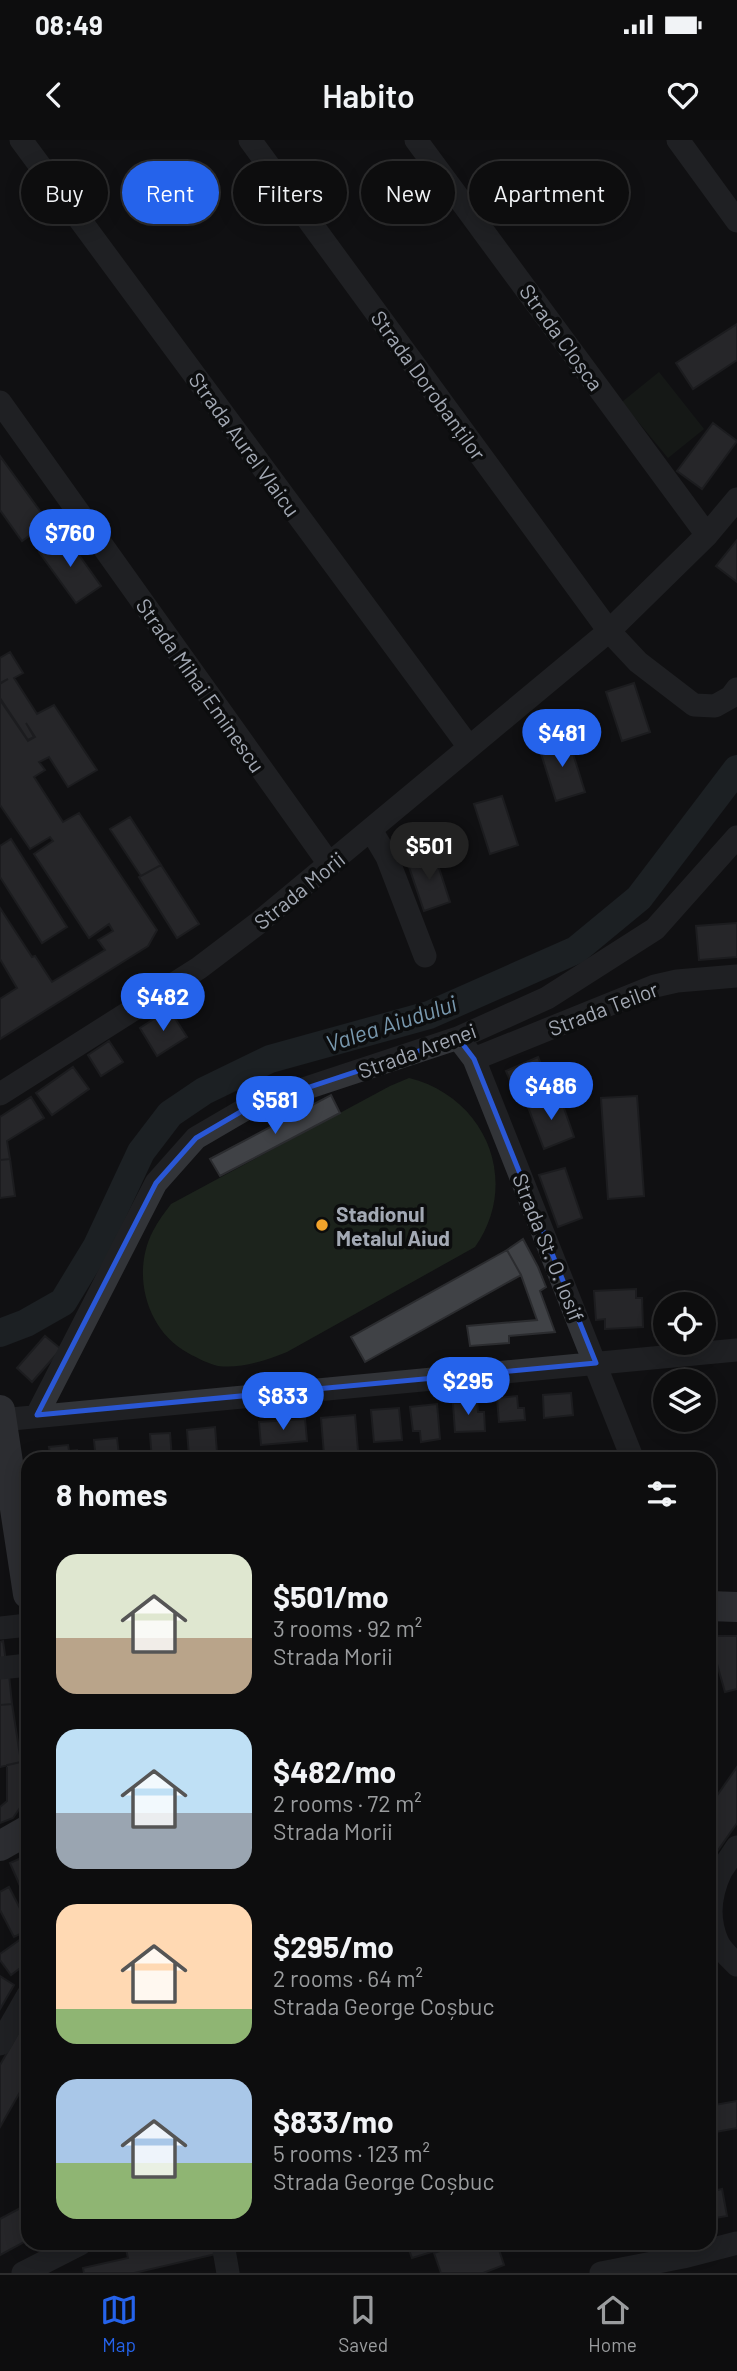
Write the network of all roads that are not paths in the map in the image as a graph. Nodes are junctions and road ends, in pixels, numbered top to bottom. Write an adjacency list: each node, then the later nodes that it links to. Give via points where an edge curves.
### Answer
1 (21, 140): 11 (street, Strada Aurel Vlaicu)
2 (250, 140): 9 (street, Strada Dorobanților)
3 (416, 140): 8 (street, Strada Cloșca)
4 (678, 140): 5 (street)
5 (737, 221)
6 (0, 402): 14 (street, Strada Mihai Eminescu)
7 (737, 499): 8 (street, Strada Morii)
8 (707, 535): 9 (street, Strada Morii)
9 (609, 631): 10 (street, via 638,662 694,705 715,706); 11 (street, Strada Morii)
10 (737, 689)
11 (469, 747): 12 (street, Strada Morii)
12 (372, 830): 14 (street, Strada Morii); 15 (street)
13 (737, 837): 17 (street, Strada Arenei, via 655,929 547,998)
14 (330, 865): 19 (street, Strada Morii, via 199,968)
15 (425, 956)
16 (737, 976): 18 (street, Strada Teilor, via 655,986)
17 (458, 1038): 18 (street, Strada St. O. Iosif); 23 (street, Strada Arenei, via 249,1107 196,1138 156,1183)
18 (474, 1059): 21 (street, Strada St. O. Iosif)
19 (0, 1094)
20 (737, 1350): 21 (street)
21 (596, 1363): 23 (street); 24 (street, Strada St. O. Iosif)
22 (1, 1415): 23 (street); 25 (main road)
23 (37, 1415)
24 (630, 1452)
25 (11, 1551): 26 (main road)
26 (21, 1576)
27 (716, 1606): 28 (main road)
28 (737, 1607)
29 (21, 1626): 30 (street)
30 (0, 1628)
31 (21, 1666): 32 (street)
32 (0, 1668)
33 (737, 1847): 34 (street)
34 (716, 1871)
35 (716, 1949): 36 (street)
36 (737, 1965)
37 (21, 2007): 38 (street)
38 (0, 2044)
39 (737, 2243): 40 (street)
40 (716, 2249)
41 (68, 2250): 44 (street)
42 (224, 2250): 45 (street)
43 (712, 2250): 46 (street)
44 (23, 2273)
45 (228, 2273)
46 (601, 2273)

